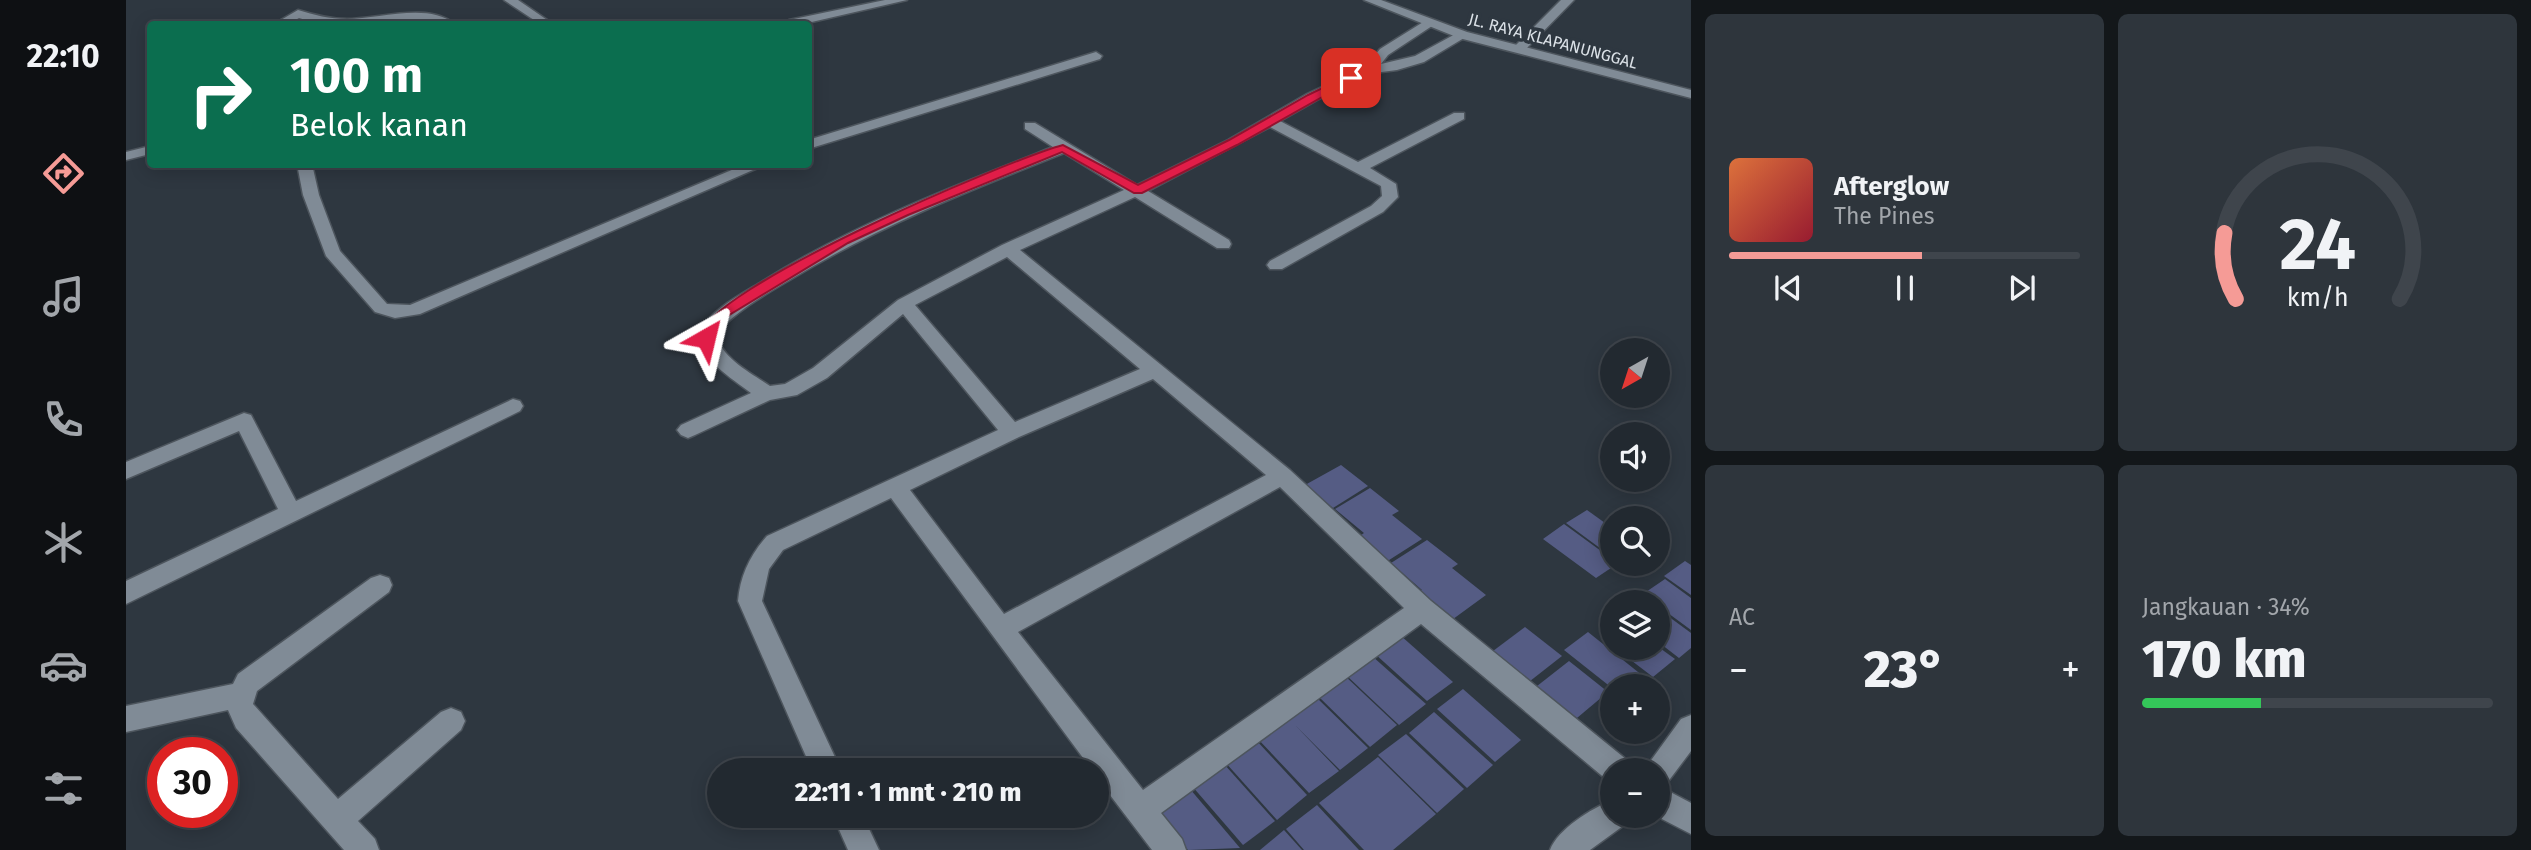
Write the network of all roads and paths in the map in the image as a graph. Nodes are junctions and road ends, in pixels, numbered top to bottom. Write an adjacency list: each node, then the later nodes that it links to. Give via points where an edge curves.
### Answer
1 (292, 0): 7 (street)
2 (510, 0): 12 (street)
3 (901, 0): 6 (street)
4 (1370, 0): 14 (street, JL. RAYA KLAPANUNGGAL)
5 (1568, 0): 16 (street)
6 (874, 3): 13 (street)
7 (298, 14): 8 (street); 9 (street)
8 (285, 21)
9 (321, 21)
10 (373, 21): 11 (street, via 430,17)
11 (440, 21)
12 (542, 21)
13 (801, 21)
14 (1428, 23): 15 (street, JL. RAYA KLAPANUNGGAL); 18 (street, via 1376,58)
15 (1463, 35): 16 (street, JL. RAYA KLAPANUNGGAL); 18 (street, via 1418,62)
16 (1519, 49): 19 (street, JL. RAYA KLAPANUNGGAL)
17 (1096, 56): 23 (street)
18 (1371, 69): 21 (street)
19 (1691, 94)
20 (1459, 116): 29 (street)
21 (1271, 122): 29 (street); 30 (street)
22 (1030, 127): 24 (street)
23 (812, 140)
24 (1063, 148): 30 (street); 36 (street, via 843,241 722,314 706,333 708,345)
25 (147, 151): 26 (street)
26 (126, 156)
27 (305, 168): 28 (street, via 332,252 381,308 395,313 413,310)
28 (750, 168)
29 (1359, 168): 33 (street, via 1388,184 1390,197 1377,209)
30 (1138, 190): 31 (street); 32 (street)
31 (1223, 244)
32 (1008, 249): 34 (street); 35 (street)
33 (1276, 265)
34 (904, 304): 36 (street, via 820,373 790,390); 39 (street)
35 (1153, 371): 39 (street); 41 (street)
36 (766, 394): 38 (street)
37 (513, 406): 43 (street)
38 (688, 430)
39 (1012, 432): 42 (street)
40 (126, 471): 43 (street, via 244,420)
41 (1282, 476): 46 (street); 47 (street)
42 (896, 488): 47 (street); 52 (street, via 775,543 756,567 751,583 750,601)
43 (291, 513): 45 (street)
44 (380, 585): 48 (street, via 247,683)
45 (126, 593)
46 (1422, 609): 53 (street); 56 (street)
47 (1000, 629): 56 (street)
48 (241, 695): 49 (street); 57 (street, via 239,704 246,719)
49 (126, 719)
50 (451, 721): 57 (street)
51 (1691, 728): 54 (street)
52 (822, 758)
53 (1602, 758)
54 (1668, 758)
55 (1670, 808): 58 (street)
56 (1142, 809): 63 (street)
57 (338, 819): 61 (street)
58 (1691, 820)
59 (1600, 824): 64 (street)
60 (854, 828): 62 (street)
61 (364, 850)
62 (864, 850)
63 (1171, 850)
64 (1565, 850)

